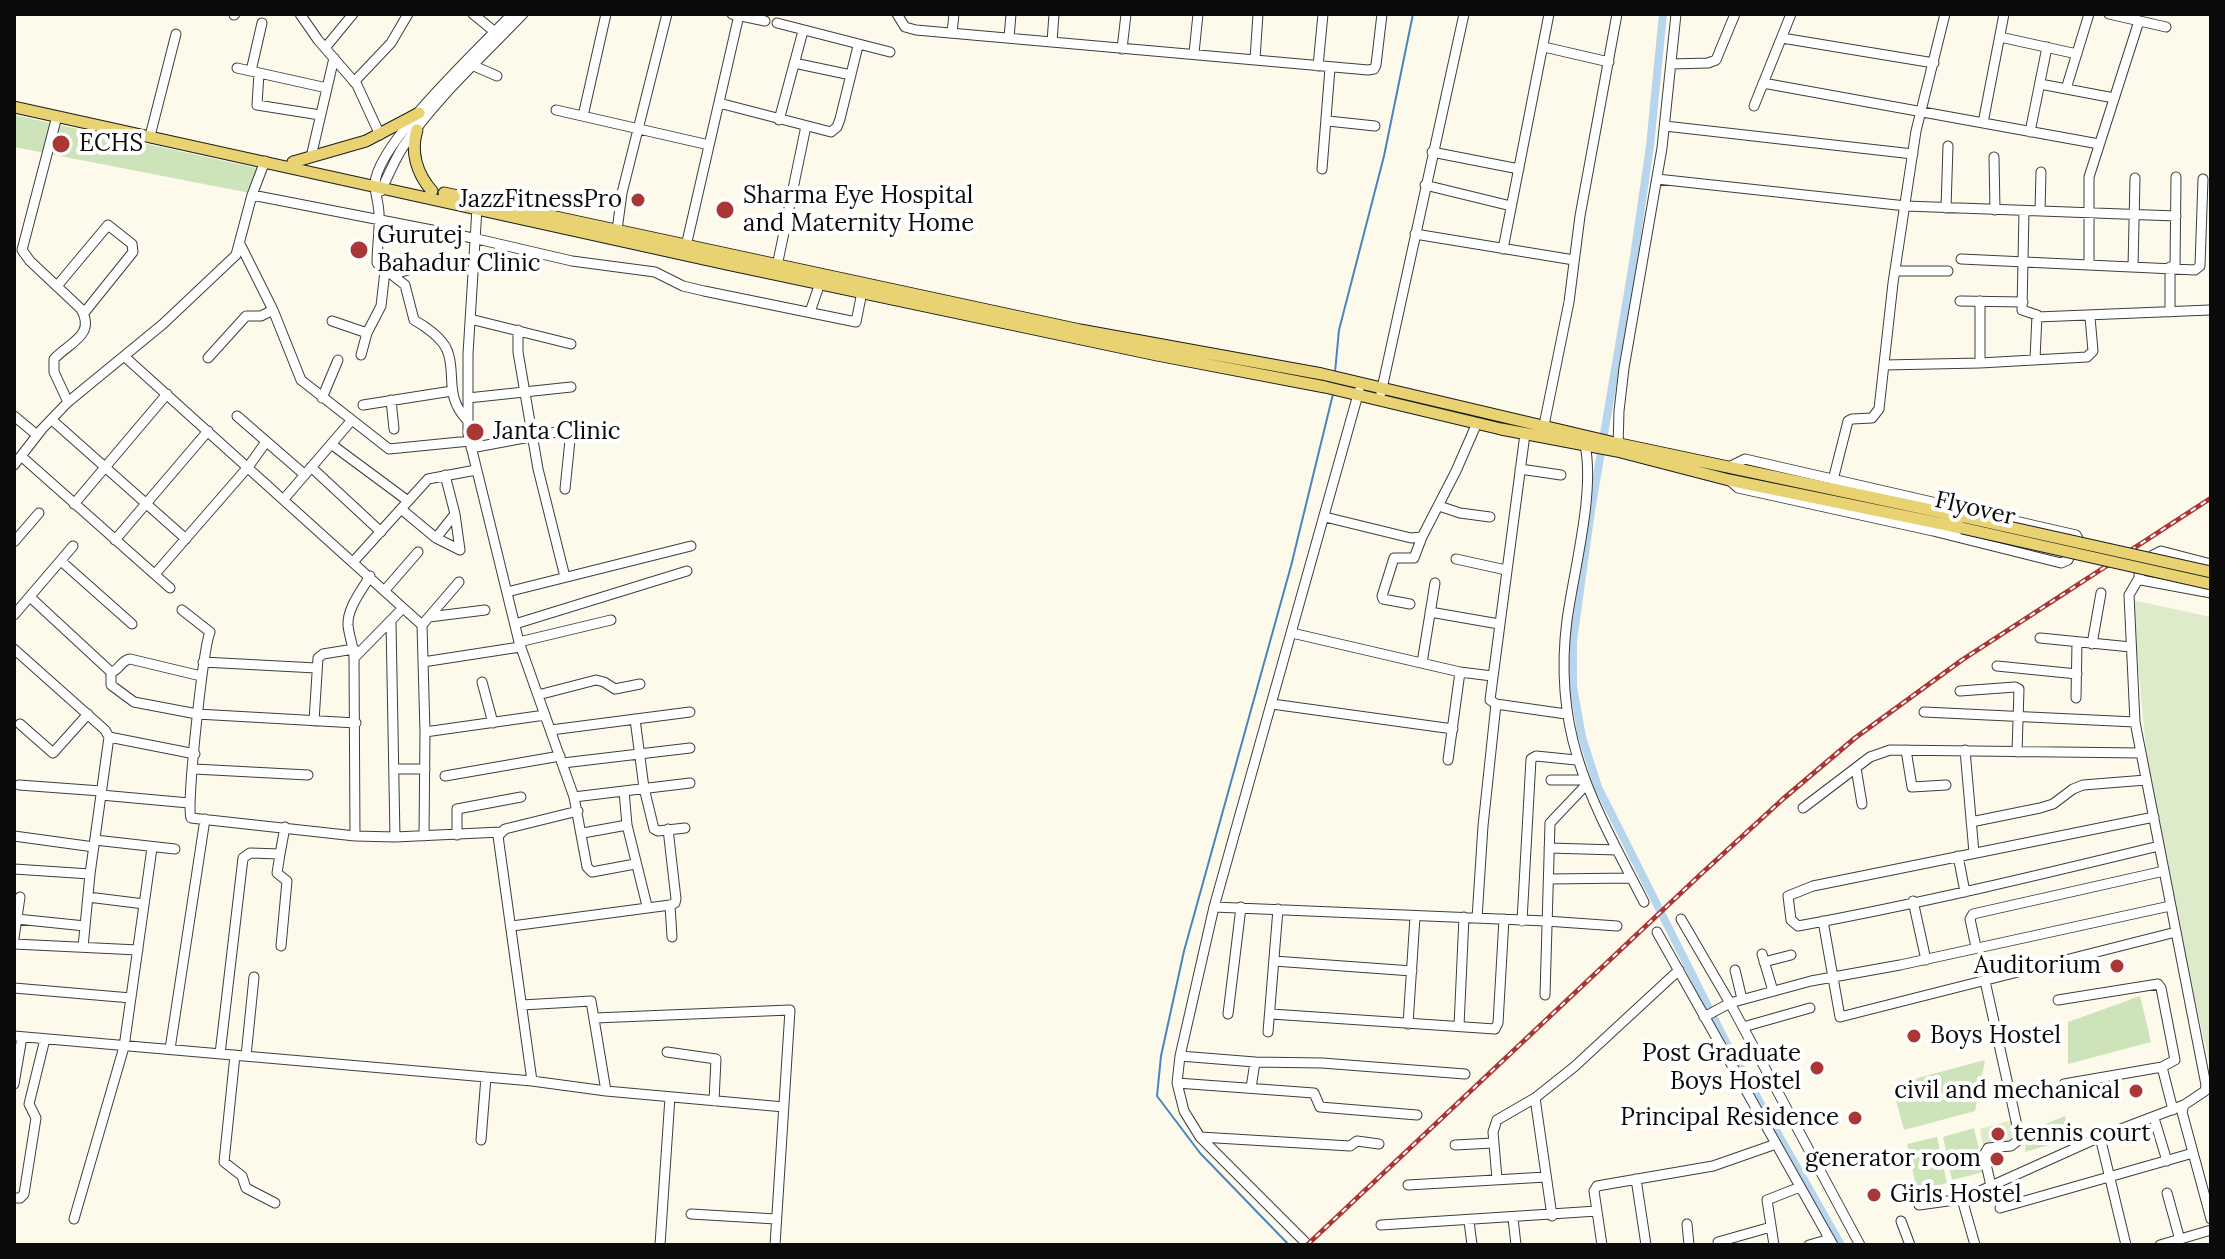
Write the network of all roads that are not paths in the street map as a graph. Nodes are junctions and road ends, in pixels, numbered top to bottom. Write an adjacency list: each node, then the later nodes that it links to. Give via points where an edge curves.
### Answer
1 (300, 14): 45 (street)
2 (353, 14): 45 (street)
3 (408, 14): 63 (street, via 391,43)
4 (473, 14): 35 (street)
5 (512, 14): 35 (street)
6 (523, 14): 56 (street)
7 (606, 14): 78 (street)
8 (667, 14): 85 (street)
9 (897, 14): 36 (street, via 907,28)
10 (954, 14): 36 (street)
11 (1011, 14): 39 (street)
12 (1054, 14): 41 (street)
13 (1126, 14): 46 (street)
14 (1198, 14): 48 (street)
15 (1258, 14): 51 (street)
16 (1323, 14): 57 (street)
17 (1382, 14): 59 (street, via 1374,69)
18 (1464, 14): 93 (street)
19 (1549, 14): 43 (street)
20 (1617, 14): 52 (street)
21 (1676, 14): 55 (street)
22 (1735, 14): 55 (street, via 1716,60)
23 (1791, 14): 40 (street)
24 (1945, 14): 54 (street)
25 (2004, 14): 38 (street)
26 (2089, 14): 49 (street)
27 (2109, 14): 30 (street)
28 (736, 15): 29 (street); 70 (street)
29 (765, 21)
30 (2139, 21): 33 (street); 68 (street)
31 (262, 23): 60 (street)
32 (777, 23): 34 (street)
33 (2166, 27)
34 (803, 31): 42 (street); 53 (street)
35 (495, 32): 69 (street)
36 (952, 33): 39 (street)
37 (176, 34): 89 (street)
38 (2000, 37): 44 (street); 81 (street)
39 (1009, 38): 41 (street)
40 (1782, 38): 54 (street); 64 (street)
41 (1052, 42): 46 (street)
42 (858, 46): 47 (street); 61 (street)
43 (1544, 47): 52 (street); 100 (street)
44 (2047, 47): 49 (street); 65 (street)
45 (325, 48): 50 (street)
46 (1122, 49): 48 (street)
47 (890, 52)
48 (1194, 53): 51 (street)
49 (2077, 54): 67 (street)
50 (334, 58): 63 (street); 66 (street)
51 (1255, 59): 57 (street)
52 (1609, 62): 129 (street)
53 (794, 63): 61 (street); 79 (street)
54 (1934, 63): 74 (street)
55 (1671, 64): 84 (street)
56 (474, 66): 62 (street); 69 (street)
57 (1318, 66): 59 (street)
58 (237, 68): 60 (street)
59 (1330, 68): 80 (street)
60 (255, 72): 66 (street); 76 (street, via 257,105)
61 (851, 75): 82 (street, via 837,127 827,132)
62 (497, 76)
63 (354, 82): 88 (street)
64 (1763, 83): 71 (street); 74 (street)
65 (2040, 84): 67 (street); 87 (street)
66 (327, 88): 76 (street)
67 (2066, 89): 68 (street)
68 (2114, 98): 90 (street)
69 (433, 103): 75 (street); 86 (street)
70 (719, 103): 79 (street); 91 (street)
71 (1754, 106)
72 (14, 107): 77 (main road)
73 (556, 110): 78 (street)
74 (1921, 112): 81 (street); 94 (street)
75 (419, 113): 88 (main road); 107 (street, via 393,145)
76 (320, 115): 95 (street)
77 (57, 116): 89 (main road); 139 (street, via 22,243 30,261)
78 (583, 116): 85 (street)
79 (779, 120): 82 (street)
80 (1328, 121): 83 (street); 99 (street)
81 (1983, 123): 87 (street)
82 (806, 126): 134 (street)
83 (1375, 126)
84 (1665, 126): 94 (street); 104 (street)
85 (638, 129): 91 (street); 121 (street)
86 (417, 130): 107 (street); 108 (main road, via 414,154)
87 (2030, 132): 90 (street)
88 (380, 135): 95 (main road)
89 (150, 136): 97 (main road)
90 (2099, 144): 117 (street, via 2089,177)
91 (709, 145): 125 (street)
92 (1948, 146): 113 (street)
93 (1432, 152): 100 (street); 106 (street)
94 (1913, 154): 111 (street)
95 (311, 157): 98 (main road)
96 (1994, 157): 114 (street)
97 (270, 162): 98 (main road); 107 (main road); 109 (street)
98 (293, 162): 107 (main road)
99 (1322, 169)
100 (1519, 169): 110 (street)
101 (2041, 172): 116 (street)
102 (2176, 177): 119 (street)
103 (2135, 178): 118 (street)
104 (1657, 179): 111 (street); 191 (street, via 1624,368)
105 (2203, 179): 133 (street, via 2200,266)
106 (1425, 185): 110 (street); 122 (street)
107 (379, 186): 108 (main road); 112 (main road); 120 (street)
108 (432, 191): 121 (main road)
109 (252, 195): 120 (street); 124 (street)
110 (1511, 206): 126 (street)
111 (1906, 206): 113 (street); 135 (street)
112 (477, 208): 123 (street); 134 (main road)
113 (1946, 208): 114 (street)
114 (1995, 210): 115 (street)
115 (2024, 211): 116 (street); 130 (street)
116 (2040, 211): 117 (street)
117 (2089, 213): 118 (street); 131 (street)
118 (2133, 216): 119 (street); 132 (street)
119 (2176, 216): 133 (street)
120 (379, 220): 123 (street); 137 (street, via 377,263)
121 (617, 230): 125 (main road)
122 (1415, 234): 126 (street); 169 (street)
123 (473, 238): 128 (street); 146 (street, via 572,261 655,272 683,286)
124 (240, 244): 144 (street); 157 (street, via 236,255)
125 (686, 246): 134 (main road)
126 (1503, 249): 129 (street)
127 (1961, 259): 130 (street)
128 (472, 260): 137 (street); 151 (street)
129 (1574, 260): 183 (street)
130 (2023, 262): 131 (street); 143 (street)
131 (2089, 264): 132 (street)
132 (2133, 267): 133 (street)
133 (2173, 267): 147 (street)
134 (776, 270): 138 (main road); 163 (main road)
135 (1895, 271): 136 (street); 162 (street)
136 (1948, 271)
137 (390, 273): 154 (street); 166 (street, via 407,290 414,320 447,349)
138 (820, 283): 140 (main road); 146 (street)
139 (57, 286): 148 (street); 148 (street, via 108,225 132,244 133,252)
140 (862, 292): 146 (street, via 856,322); 163 (main road, via 1157,355)
141 (1960, 301): 142 (street)
142 (1980, 301): 143 (street); 161 (street)
143 (2023, 302): 149 (street, via 2023,312)
144 (273, 310): 158 (street, via 246,316); 170 (street, via 301,380)
145 (2210, 310): 147 (street)
146 (810, 312)
147 (2170, 312): 150 (street)
148 (84, 313): 173 (street, via 87,329 54,362)
149 (2037, 317): 150 (street); 159 (street)
150 (2090, 317): 159 (street, via 2090,355)
151 (470, 319): 153 (street); 171 (street)
152 (332, 321): 154 (street)
153 (518, 330): 155 (street); 167 (street)
154 (367, 333): 156 (street)
155 (571, 344)
156 (361, 355)
157 (125, 357): 168 (street); 173 (street)
158 (208, 358)
159 (2035, 359): 161 (street)
160 (338, 360): 170 (street)
161 (1980, 363): 162 (street)
162 (1884, 365): 202 (street, via 1879,409 1872,418 1848,421)
163 (1325, 381): 165 (main road)
164 (571, 387): 167 (street)
165 (1360, 389): 169 (main road); 211 (street)
166 (452, 391): 172 (street); 179 (street)
167 (525, 392): 171 (street); 186 (street)
168 (167, 394): 182 (street); 193 (street)
169 (1380, 394): 180 (main road); 183 (main road)
170 (322, 398): 178 (street)
171 (468, 398): 179 (street)
172 (391, 400): 174 (street); 181 (street)
173 (68, 402): 177 (street)
174 (363, 405)
175 (14, 416): 185 (street)
176 (237, 416): 187 (street)
177 (52, 420): 185 (street); 193 (street)
178 (351, 421): 189 (street); 190 (street, via 389,449)
179 (468, 421): 190 (street)
180 (1477, 423): 184 (main road); 208 (street)
181 (394, 429)
182 (208, 431): 194 (street); 205 (street)
183 (1542, 432): 184 (main road); 188 (main road)
184 (1525, 434): 196 (street)
185 (37, 435): 192 (street)
186 (532, 435): 190 (street); 203 (street, via 567,430); 232 (street)
187 (266, 442): 194 (street); 198 (street)
188 (1590, 443): 191 (main road); 284 (street, via 1563,655)
189 (331, 444): 198 (street); 207 (street)
190 (470, 444): 197 (street)
191 (1616, 447): 195 (main road, Flyover); 201 (main road, Flyover)
192 (17, 460): 206 (street)
193 (106, 467): 205 (street); 206 (street)
194 (248, 467): 204 (street); 217 (street)
195 (1729, 467): 202 (street, via 1745,459); 213 (main road, Flyover)
196 (1520, 469): 200 (street); 227 (street)
197 (476, 470): 199 (street); 239 (street)
198 (308, 471): 204 (street); 214 (street)
199 (445, 475): 207 (street, via 428,479); 210 (street)
200 (1561, 475)
201 (1729, 480): 202 (street, via 1738,488 2061,563 2068,560 2078,538); 213 (main road, Flyover)
202 (1833, 480)
203 (565, 489)
204 (284, 499): 225 (street)
205 (146, 503): 217 (street); 218 (street)
206 (74, 504): 218 (street)
207 (404, 505): 214 (street); 216 (street)
208 (1439, 506): 212 (street); 215 (street)
209 (39, 513): 219 (street)
210 (455, 514): 216 (street); 216 (street, via 461,549)
211 (1325, 517): 215 (street); 255 (street)
212 (1490, 517)
213 (1963, 522): 229 (main road, Flyover, bridge); 236 (main road, Flyover, bridge)
214 (381, 532): 225 (street)
215 (1422, 537): 243 (street, via 1414,558 1394,558 1382,596)
216 (436, 538)
217 (186, 539): 230 (street)
218 (115, 540): 230 (street)
219 (14, 542)
220 (73, 546): 224 (street)
221 (691, 546): 232 (street)
222 (418, 552): 238 (street)
223 (1456, 559): 227 (street)
224 (61, 561): 242 (street); 252 (street)
225 (354, 561): 231 (street)
226 (2211, 564): 233 (street, via 2157,552)
227 (1506, 570): 254 (street)
228 (687, 571): 253 (street)
229 (2211, 572)
230 (155, 574): 237 (street)
231 (370, 576): 238 (street); 262 (street, via 349,617)
232 (565, 577): 239 (street)
233 (2139, 578): 241 (street); 260 (street, via 2129,595)
234 (459, 582): 250 (street)
235 (1435, 583): 247 (street)
236 (2211, 584)
237 (170, 588)
238 (385, 590): 244 (street)
239 (507, 592): 253 (street)
240 (2101, 593): 259 (street)
241 (2211, 593)
242 (30, 597): 248 (street); 268 (street)
243 (1410, 604)
244 (403, 608): 250 (street); 251 (street)
245 (182, 610): 263 (street, via 209,631)
246 (485, 610): 250 (street)
247 (1430, 612): 254 (street); 265 (street)
248 (14, 615)
249 (611, 620): 258 (street)
250 (426, 621): 264 (street)
251 (391, 622): 262 (street); 309 (street)
252 (132, 624)
253 (515, 624): 258 (street)
254 (1499, 624): 272 (street)
255 (1292, 633): 265 (street); 278 (street)
256 (2040, 638): 257 (street)
257 (2077, 642): 259 (street); 270 (street)
258 (519, 644): 264 (street); 276 (street)
259 (2092, 644): 260 (street)
260 (2131, 647): 289 (street)
261 (14, 649): 282 (street)
262 (354, 654): 267 (street, via 323,654); 290 (street)
263 (203, 662): 267 (street); 271 (street)
264 (423, 662): 295 (street)
265 (1422, 663): 269 (street)
266 (1997, 666): 270 (street)
267 (316, 668): 288 (street)
268 (111, 672): 271 (street, via 130,659); 283 (street, via 111,685 134,702)
269 (1460, 672): 272 (street); 293 (street)
270 (2077, 674): 277 (street)
271 (201, 676): 283 (street)
272 (1492, 676): 279 (street, via 1490,700)
273 (482, 682): 291 (street)
274 (640, 684): 276 (street, via 615,689 596,680)
275 (1960, 691): 286 (street, via 2017,688)
276 (538, 695): 285 (street)
277 (2076, 698)
278 (1272, 704): 293 (street); 366 (street)
279 (1496, 704): 284 (street); 371 (street)
280 (690, 712): 287 (street)
281 (1924, 712): 286 (street)
282 (88, 714): 292 (street, via 53,753); 296 (street)
283 (197, 714): 288 (street); 302 (street)
284 (1566, 714): 306 (street)
285 (545, 715): 291 (street); 294 (street)
286 (2019, 718): 289 (street); 300 (street)
287 (635, 719): 294 (street); 303 (street)
288 (314, 721): 290 (street)
289 (2135, 722): 301 (street)
290 (356, 723): 339 (street)
291 (493, 723): 295 (street)
292 (20, 724)
293 (1453, 729): 305 (street)
294 (551, 730): 304 (street)
295 (425, 732): 310 (street)
296 (109, 737): 302 (street); 321 (street)
297 (690, 748): 303 (street)
298 (1906, 750): 299 (street); 307 (street, via 1880,752); 318 (street, via 1912,787)
299 (1965, 750): 300 (street); 330 (street)
300 (2017, 752): 301 (street)
301 (2141, 753): 314 (street)
302 (195, 754): 308 (street)
303 (640, 755): 304 (street); 319 (street)
304 (561, 759): 312 (street); 323 (street)
305 (1448, 760)
306 (1576, 760): 315 (street); 375 (street, via 1531,759)
307 (1856, 768): 325 (street); 326 (street)
308 (194, 769): 311 (street); 324 (street)
309 (394, 769): 310 (street); 341 (street)
310 (425, 769): 340 (street)
311 (308, 775)
312 (445, 776)
313 (1551, 780): 315 (street)
314 (2146, 780): 328 (street); 330 (street, via 2083,785 2053,804)
315 (1585, 782): 345 (street, via 1550,823); 347 (street)
316 (690, 783): 319 (street)
317 (19, 785): 321 (street)
318 (1946, 785)
319 (644, 788): 320 (street); 334 (street, via 654,829)
320 (624, 791): 323 (street); 331 (street)
321 (101, 793): 324 (street); 342 (street)
322 (521, 797): 337 (street, via 457,809)
323 (574, 797): 327 (street)
324 (189, 803): 329 (street, via 191,818)
325 (1862, 804)
326 (1803, 808)
327 (578, 811): 335 (street); 336 (street)
328 (2154, 817): 343 (street); 348 (street)
329 (205, 819): 332 (street); 418 (street)
330 (1971, 822): 348 (street)
331 (627, 825): 336 (street); 351 (street)
332 (285, 827): 339 (street); 349 (street)
333 (685, 828): 334 (street)
334 (668, 829): 363 (street, via 676,899)
335 (501, 832): 337 (street); 379 (street)
336 (583, 833): 351 (street, via 589,871)
337 (457, 835): 340 (street)
338 (14, 836): 342 (street)
339 (355, 836): 341 (street)
340 (424, 836): 341 (street)
341 (395, 837)
342 (95, 844): 344 (street); 354 (street)
343 (2159, 846): 353 (street); 357 (street)
344 (152, 848): 346 (street); 362 (street)
345 (1549, 848): 347 (street); 356 (street)
346 (175, 849)
347 (1617, 850): 355 (street)
348 (1974, 853): 350 (street)
349 (280, 854): 385 (street, via 277,873 287,881); 420 (street, via 250,853 243,858)
350 (1958, 856): 357 (street); 377 (street, via 1813,886 1788,896 1795,925)
351 (635, 864): 364 (street)
352 (14, 869): 354 (street)
353 (2164, 871): 365 (street); 387 (street, via 1973,914)
354 (90, 874): 359 (street)
355 (1631, 878): 356 (street); 361 (street)
356 (1549, 879): 376 (street)
357 (1965, 892): 360 (street)
358 (20, 897): 372 (street)
359 (88, 897): 362 (street); 378 (street)
360 (1913, 901): 377 (street); 390 (street)
361 (1644, 902)
362 (144, 904): 388 (street)
363 (670, 905): 364 (street); 383 (street)
364 (647, 906): 379 (street)
365 (2170, 906): 382 (street); 387 (street)
366 (1214, 907): 367 (street); 422 (street)
367 (1241, 907): 368 (street); 407 (street)
368 (1278, 909): 369 (street); 391 (street)
369 (1415, 917): 370 (street); 394 (street)
370 (1464, 917): 371 (street); 412 (street)
371 (1477, 918): 373 (street)
372 (17, 919): 378 (street); 384 (street)
373 (1504, 919): 375 (street); 412 (street, via 1497,1027)
374 (1681, 919): 404 (street)
375 (1522, 921): 376 (street)
376 (1546, 921): 380 (street); 400 (street)
377 (1823, 921): 396 (street)
378 (85, 926): 386 (street)
379 (512, 926): 405 (street)
380 (1617, 926)
381 (1657, 932): 392 (street)
382 (2176, 932): 397 (street); 436 (street, via 2206,1085 2200,1096)
383 (672, 937)
384 (14, 941): 386 (street)
385 (281, 946)
386 (83, 947): 388 (street)
387 (1976, 947): 390 (street)
388 (138, 950): 401 (street)
389 (1791, 955): 399 (street, via 1763,958)
390 (1926, 960): 396 (street)
391 (1274, 961): 394 (street); 408 (street)
392 (1679, 970): 409 (street); 434 (street)
393 (1735, 970): 402 (street)
394 (1412, 971): 411 (street)
395 (254, 977): 421 (street)
396 (1831, 977): 397 (street, via 1840,1017); 399 (street)
397 (1985, 981): 455 (street, via 2020,1139 2011,1146 1988,1148 1984,1155)
398 (14, 988): 401 (street)
399 (1773, 991): 402 (street)
400 (1545, 995)
401 (131, 998): 417 (street)
402 (1742, 999): 404 (street)
403 (2058, 1000): 424 (street, via 2158,984 2175,1060)
404 (1727, 1004): 409 (street); 413 (street)
405 (522, 1005): 410 (street, via 591,1001); 427 (street)
406 (1810, 1008): 413 (street)
407 (1228, 1014)
408 (1271, 1014): 411 (street); 414 (street)
409 (1707, 1015): 446 (street)
410 (595, 1018): 432 (street); 437 (street, via 790,1010)
411 (1408, 1024): 412 (street)
412 (1459, 1026)
413 (1743, 1027): 489 (street)
414 (1268, 1032)
415 (18, 1037): 416 (street); 429 (street)
416 (45, 1039): 417 (street); 458 (street, via 29,1104 36,1118 24,1194)
417 (124, 1047): 418 (street); 467 (street)
418 (170, 1049): 420 (street)
419 (667, 1052): 435 (street, via 716,1059)
420 (220, 1054): 421 (street)
421 (240, 1056): 426 (street); 460 (street, via 224,1162 242,1176 246,1188)
422 (1180, 1056): 423 (street); 428 (street)
423 (1255, 1062): 425 (street); 431 (street)
424 (2162, 1067): 430 (street); 438 (street)
425 (1465, 1074)
426 (486, 1077): 427 (street); 443 (street)
427 (532, 1081): 432 (street)
428 (1177, 1083): 431 (street); 441 (street, via 1184,1111)
429 (14, 1084)
430 (2064, 1084)
431 (1251, 1088): 439 (street, via 1314,1093 1320,1107)
432 (606, 1091): 433 (street)
433 (670, 1097): 435 (street); 479 (street)
434 (1535, 1098): 444 (street, via 1497,1120); 450 (street)
435 (714, 1101): 437 (street)
436 (2184, 1105): 438 (street); 448 (street)
437 (784, 1107): 468 (street)
438 (2173, 1110): 440 (street)
439 (1417, 1115)
440 (2154, 1118): 442 (street); 449 (street)
441 (1200, 1137): 445 (street); 481 (street)
442 (2100, 1137): 451 (street); 455 (street)
443 (481, 1140)
444 (1493, 1143): 447 (street); 452 (street)
445 (1379, 1144)
446 (1776, 1144): 453 (street, via 1713,1166); 456 (street)
447 (1455, 1145)
448 (2193, 1153): 449 (street); 469 (street)
449 (2167, 1161): 451 (street)
450 (1546, 1177): 452 (street); 465 (street)
451 (2109, 1178): 462 (street); 492 (street)
452 (1497, 1179): 454 (street)
453 (1636, 1179): 463 (street, via 1594,1188); 485 (street)
454 (1408, 1185)
455 (1991, 1186): 459 (street)
456 (1800, 1187): 474 (street, via 1767,1200); 478 (street)
457 (2167, 1193): 476 (street)
458 (14, 1198)
459 (1962, 1199): 461 (street); 491 (street)
460 (275, 1203)
461 (1919, 1205)
462 (2000, 1208)
463 (1597, 1211): 465 (street); 484 (street)
464 (691, 1214): 468 (street)
465 (1552, 1216): 466 (street)
466 (1513, 1218): 470 (street); 483 (street)
467 (74, 1219)
468 (776, 1219): 480 (street)
469 (2211, 1219)
470 (1469, 1221): 473 (street); 482 (street)
471 (1901, 1221): 490 (street)
472 (1687, 1224): 486 (street)
473 (1381, 1225)
474 (1771, 1227): 477 (street); 487 (street)
475 (2211, 1230): 476 (street)
476 (2180, 1240): 493 (street)
477 (1718, 1242)
478 (1832, 1242): 488 (street)
479 (660, 1245)
480 (775, 1245)
481 (1308, 1245)
482 (1472, 1245)
483 (1516, 1245)
484 (1602, 1245)
485 (1646, 1245)
486 (1689, 1245)
487 (1774, 1245)
488 (1809, 1245)
489 (1860, 1245)
490 (1910, 1245)
491 (1975, 1245)
492 (2126, 1245)
493 (2160, 1245)

